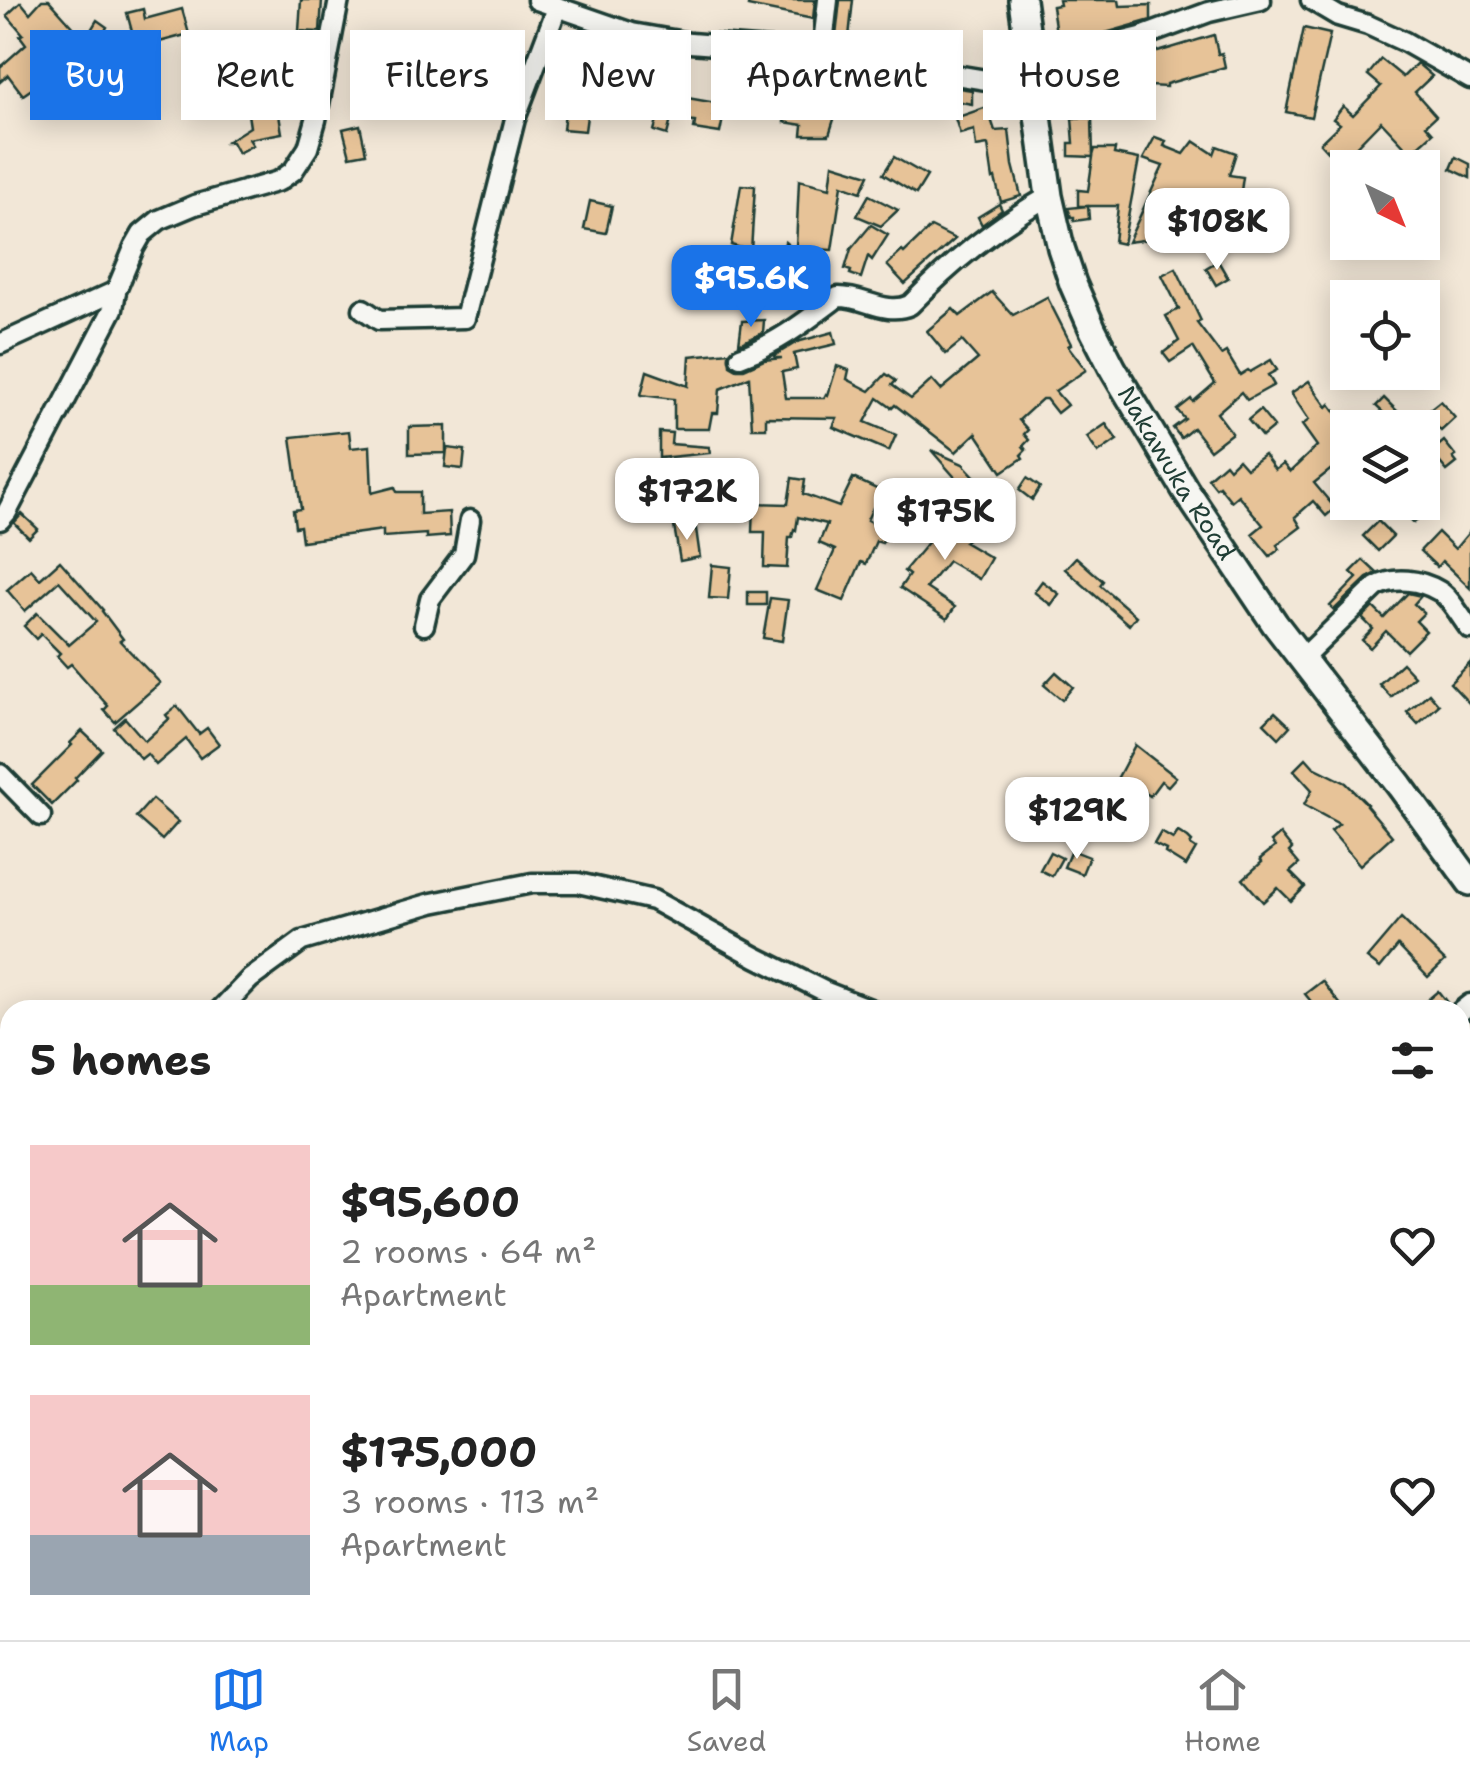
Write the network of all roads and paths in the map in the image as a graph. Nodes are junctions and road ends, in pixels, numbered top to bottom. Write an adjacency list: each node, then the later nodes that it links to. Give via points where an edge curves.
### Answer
1 (339, 0): 16 (street, via 316,120 294,171 158,220 142,234)
2 (537, 0): 8 (street)
3 (828, 0): 9 (street)
4 (1022, 0): 10 (main road, Nakawuka Road)
5 (1261, 0): 7 (street)
6 (1310, 0): 13 (street)
7 (1208, 6): 11 (street)
8 (558, 8): 12 (street, via 632,33); 17 (street, via 515,119 465,318 379,320)
9 (825, 30)
10 (1026, 30)
11 (1156, 30)
12 (711, 45)
13 (1470, 79)
14 (1038, 120): 15 (main road, Nakawuka Road)
15 (1049, 196): 19 (street, via 970,248 910,305 890,310 838,297 789,334); 24 (main road, Nakawuka Road, via 1073,284 1113,369 1186,491)
16 (116, 291): 18 (street); 20 (street, via 114,309)
17 (363, 309)
18 (0, 344)
19 (740, 358)
20 (0, 520)
21 (470, 520): 22 (street, via 464,554 430,599)
22 (424, 625)
23 (1470, 630): 24 (street, via 1440,592 1399,579 1376,588)
24 (1302, 660): 27 (main road, Nakawuka Road)
25 (0, 774): 26 (street)
26 (41, 816)
27 (1470, 882)
28 (230, 1000): 29 (street, via 302,941 532,882 652,900)
29 (846, 1000)

